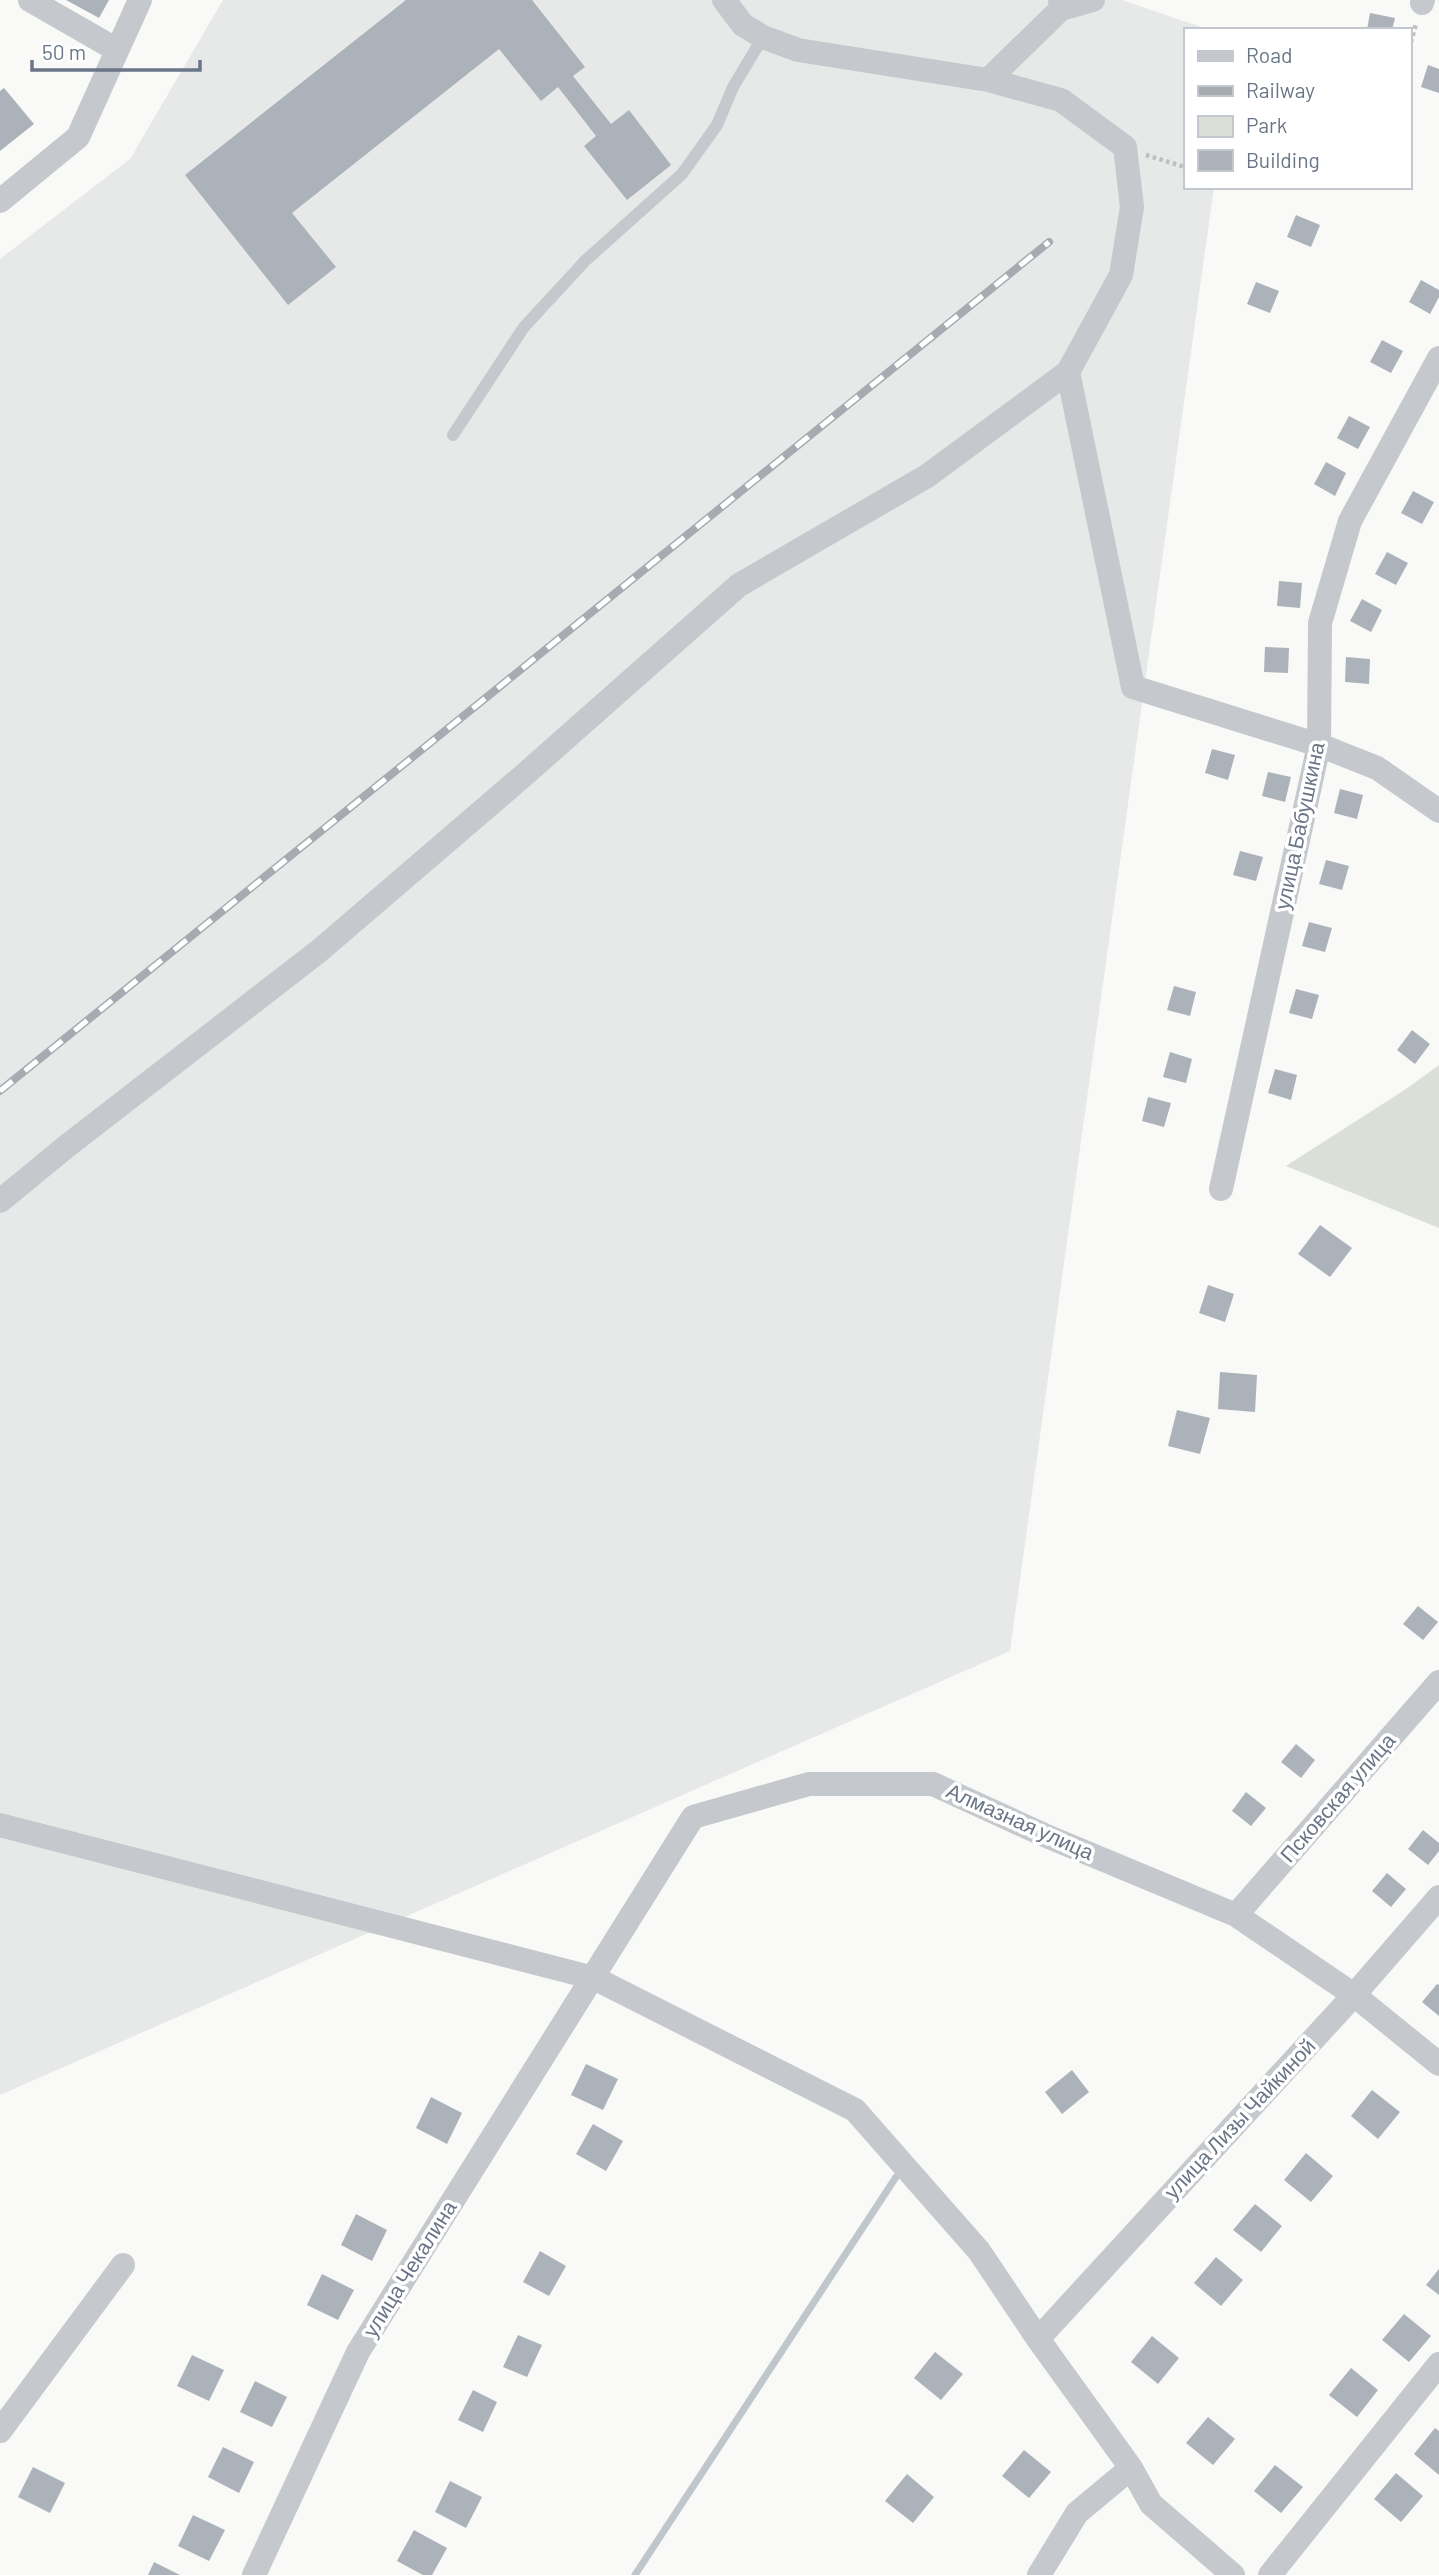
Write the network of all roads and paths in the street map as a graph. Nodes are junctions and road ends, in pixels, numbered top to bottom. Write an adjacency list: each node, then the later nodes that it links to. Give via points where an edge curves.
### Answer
1 (30, 0): 7 (street)
2 (140, 0): 7 (street)
3 (724, 0): 6 (street, via 743,25)
4 (1093, 0): 5 (street)
5 (1060, 5): 8 (street)
6 (763, 37): 8 (street, via 798,50); 14 (lane, via 717,125 682,174 585,261 524,327)
7 (117, 50): 11 (street, via 78,137)
8 (988, 79): 9 (street, via 1061,100)
9 (1125, 147): 10 (path); 13 (street, via 1132,207 1121,275)
10 (1184, 167)
11 (0, 201)
12 (1439, 358): 15 (street, улица Бабушкина, via 1350,521 1320,623)
13 (1068, 372): 15 (street, via 1133,687); 18 (street, via 927,476 739,586 319,951)
14 (453, 435)
15 (1319, 746): 16 (street, via 1377,768); 17 (street, улица Бабушкина)
16 (1439, 811)
17 (1221, 1189)
18 (0, 1201)
19 (1439, 1682): 22 (street, Псковская улица)
20 (0, 1825): 23 (street)
21 (1439, 1897): 24 (street, улица Лизы Чайкиной)
22 (1237, 1915): 23 (street, Алмазная улица, via 933,1784 809,1784 693,1817); 24 (street, Алмазная улица)
23 (594, 1978): 27 (street, via 855,2110 979,2251); 31 (street, улица Чекалина, via 358,2352)
24 (1354, 1995): 25 (street, Алмазная улица); 27 (street, улица Лизы Чайкиной)
25 (1439, 2064)
26 (123, 2265): 29 (street)
27 (1038, 2339): 30 (street)
28 (1439, 2364): 34 (street)
29 (0, 2431)
30 (1131, 2468): 32 (street, via 1077,2513); 33 (street, via 1151,2504)
31 (254, 2575)
32 (1039, 2575)
33 (1233, 2575)
34 (1270, 2575)

